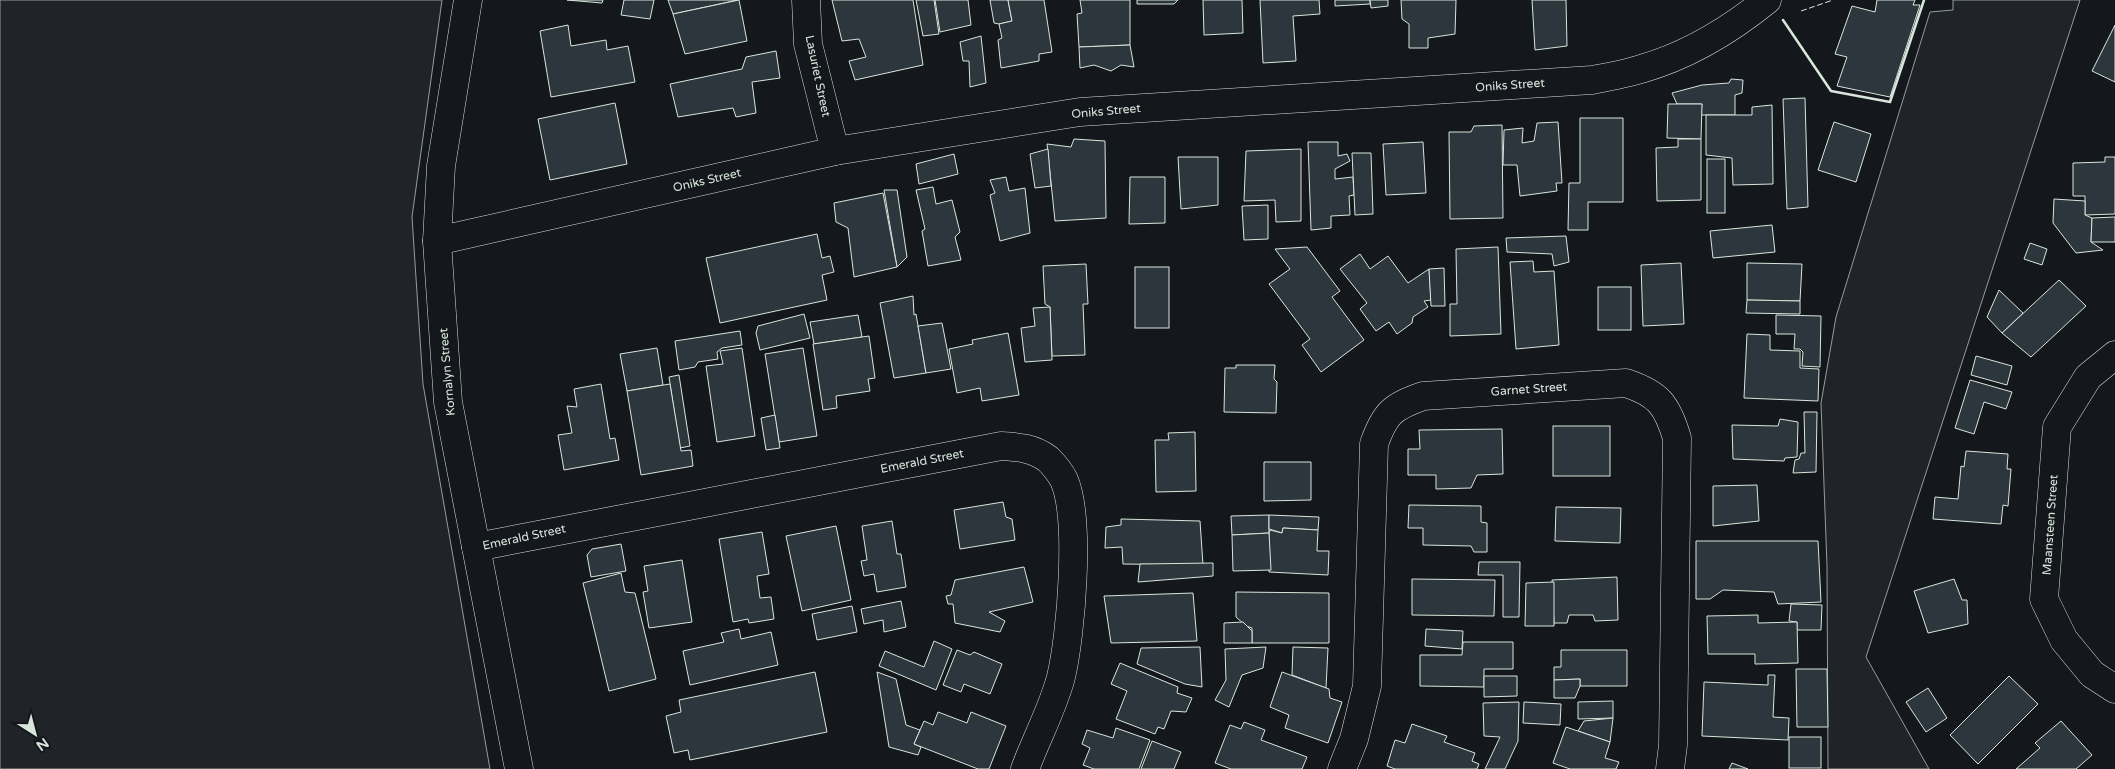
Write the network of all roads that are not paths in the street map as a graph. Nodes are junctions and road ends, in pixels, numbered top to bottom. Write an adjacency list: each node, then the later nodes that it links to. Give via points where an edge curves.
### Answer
1 (468, 0): 5 (street, Kornalyn Street, via 441,166)
2 (806, 0): 4 (street, Lasuriet Street, via 808,44)
3 (1766, 0): 4 (street, Oniks Street, via 1743,19 1691,50 1642,69 1592,80 1080,112)
4 (835, 150): 5 (street, Oniks Street)
5 (437, 241): 7 (street, Kornalyn Street, via 448,402)
6 (2115, 355): 8 (street, Maansteen Street, via 2088,377 2056,427 2044,599 2064,640 2092,674)
7 (476, 547): 9 (street, Kornalyn Street); 10 (street, Emerald Street, via 1001,446 1030,449 1049,460 1063,480 1070,502 1073,538 1068,630 1060,677)
8 (2115, 689)
9 (519, 769)
10 (1025, 769)
11 (1342, 769): 12 (street, Garnet Street, via 1354,739 1367,686 1374,444 1382,421 1400,404 1423,396 1626,383 1647,390 1661,401 1677,438)
12 (1670, 769)

